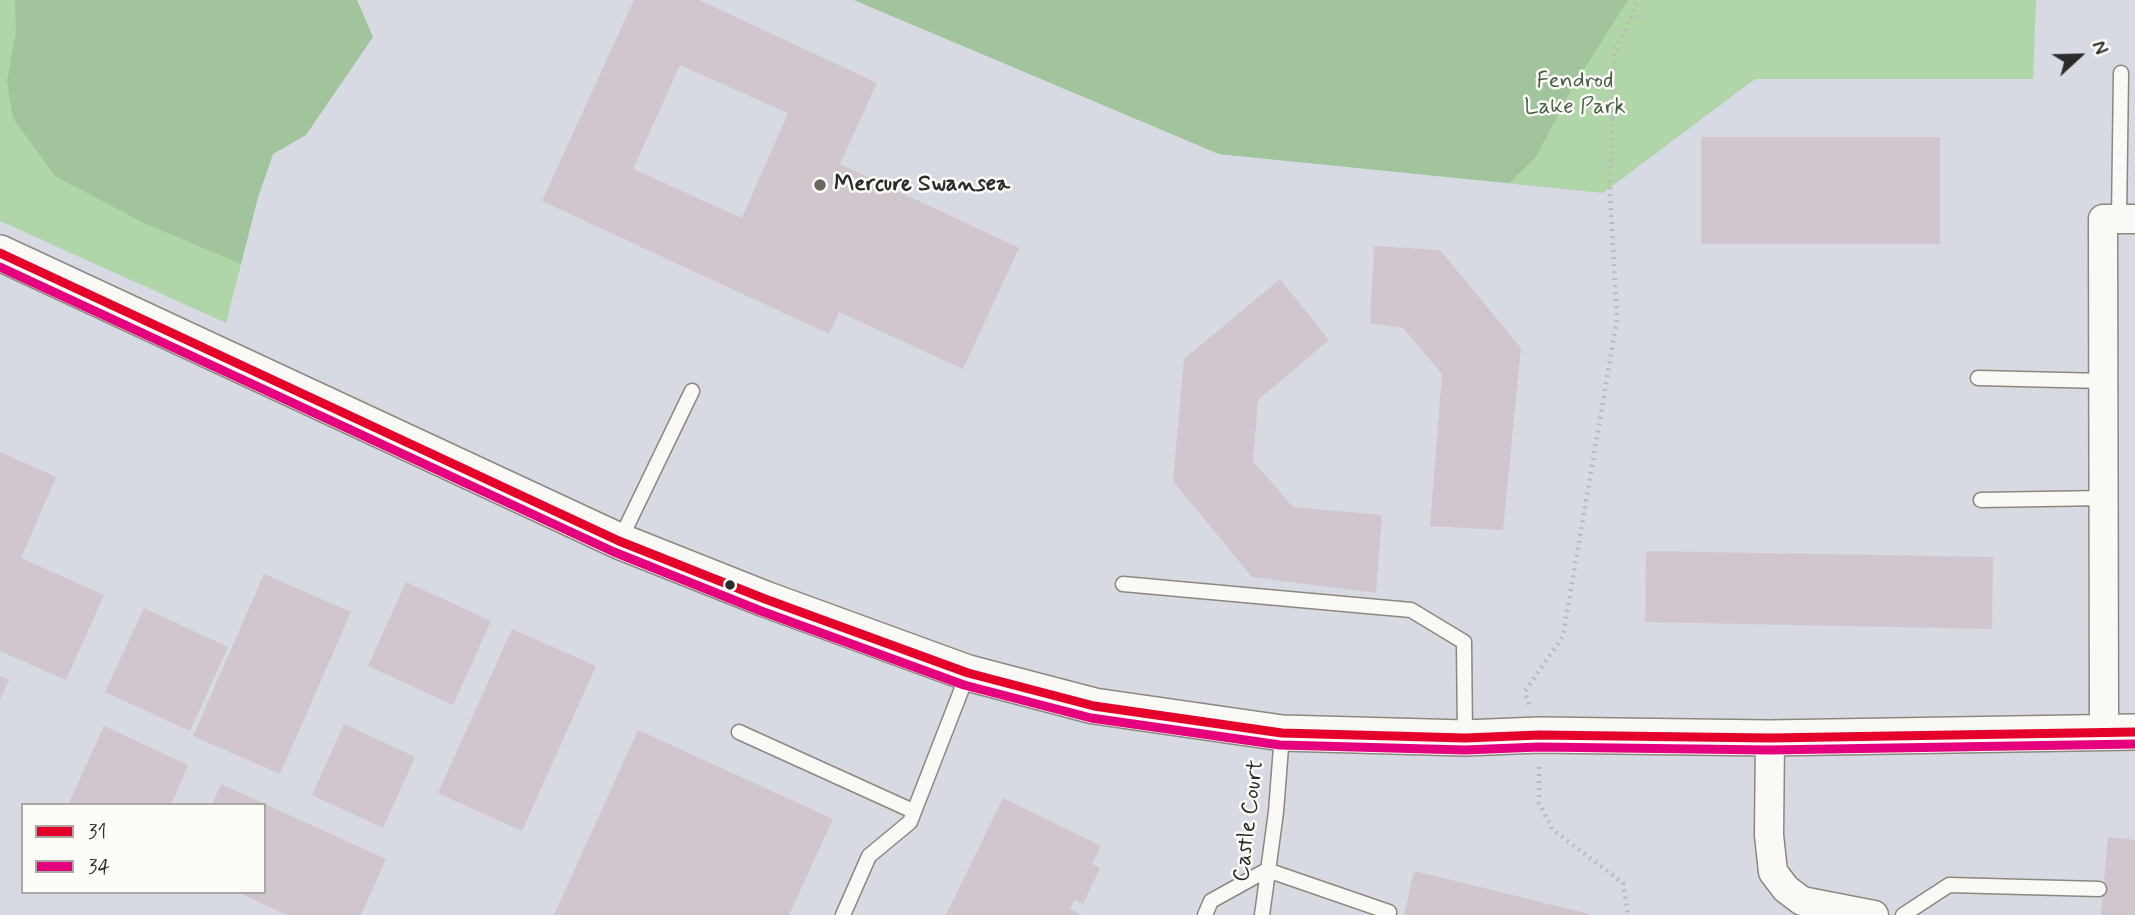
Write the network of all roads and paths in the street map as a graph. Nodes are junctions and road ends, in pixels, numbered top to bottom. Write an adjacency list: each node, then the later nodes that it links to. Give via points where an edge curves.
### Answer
1 (1639, 0): 16 (path, via 1614,53 1610,194 1617,319 1563,636 1525,691)
2 (2122, 73): 3 (lane)
3 (2127, 219): 6 (street, via 2103,219)
4 (0, 253): 10 (street)
5 (1978, 378): 6 (lane)
6 (2103, 381): 8 (street)
7 (692, 391): 10 (lane)
8 (2104, 498): 9 (lane); 14 (street)
9 (1981, 500)
10 (620, 541): 12 (street)
11 (1123, 584): 17 (lane, via 1411,610 1464,642)
12 (968, 673): 15 (street, via 1094,706); 19 (lane)
13 (739, 732): 19 (lane)
14 (2120, 732): 18 (street)
15 (1282, 733): 17 (street); 20 (lane, Castle Court)
16 (1539, 735): 17 (street); 18 (street); 26 (path, via 1539,803 1553,830 1623,883)
17 (1465, 738)
18 (1770, 738): 27 (street, via 1773,872 1802,901)
19 (913, 811): 23 (lane, via 910,822 869,856)
20 (1267, 870): 22 (lane); 24 (lane, via 1211,901); 25 (lane, Castle Court)
21 (2099, 889): 28 (lane, via 1949,885)
22 (1389, 912)
23 (843, 915)
24 (1205, 915)
25 (1262, 915)
26 (1628, 915)
27 (1874, 915)
28 (1903, 915)

